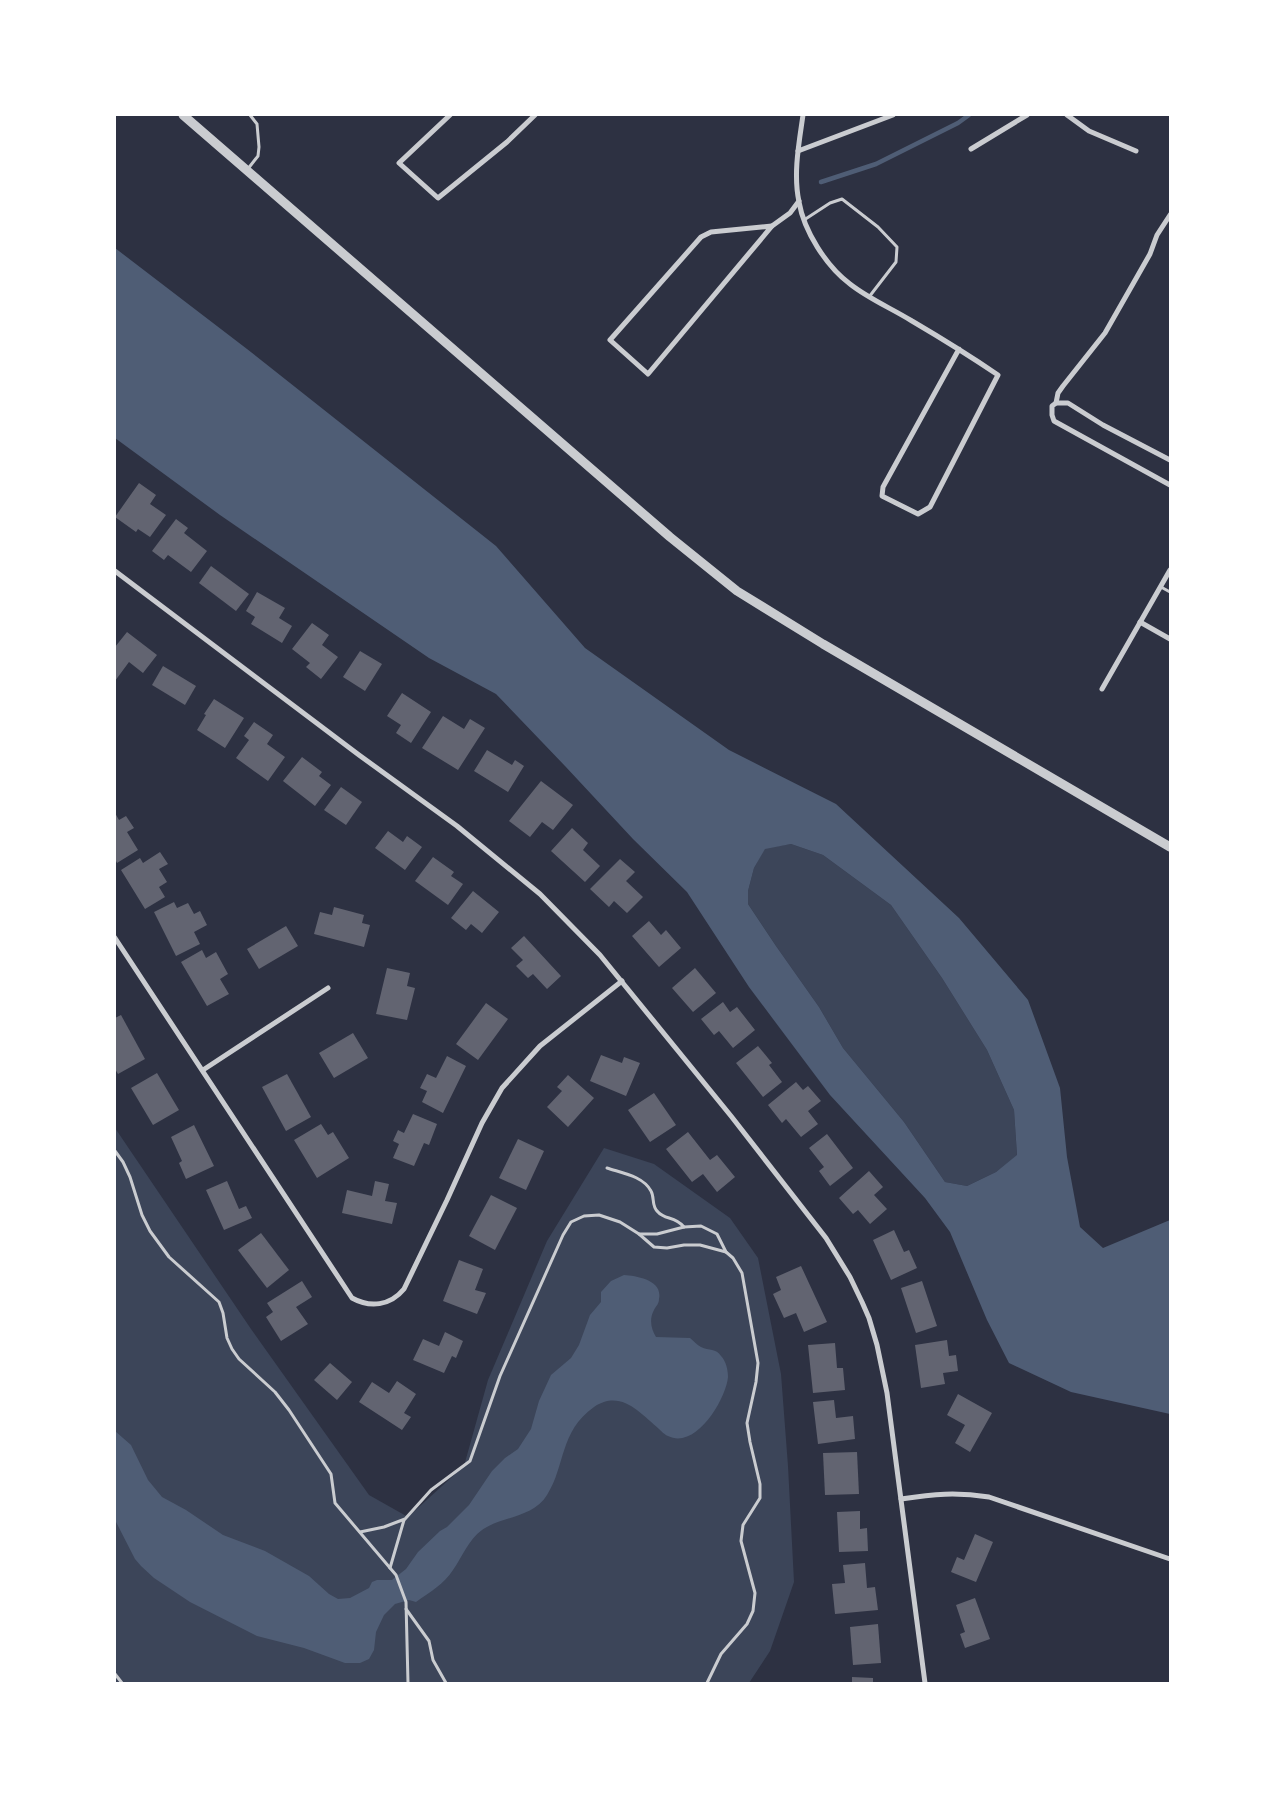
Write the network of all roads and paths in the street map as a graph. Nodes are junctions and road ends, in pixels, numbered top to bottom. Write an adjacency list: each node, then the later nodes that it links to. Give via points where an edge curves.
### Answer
1 (183, 115): 12 (street)
2 (250, 115): 12 (lane, via 257,124 259,147 258,156)
3 (450, 115): 4 (street, via 399,163 438,198)
4 (535, 115)
5 (803, 115): 10 (street)
6 (893, 115): 10 (street)
7 (1027, 115): 9 (street)
8 (1067, 115): 11 (street, via 1089,132)
9 (972, 149)
10 (798, 151): 13 (street)
11 (1136, 151)
12 (247, 170): 29 (street, via 670,537 737,591)
13 (799, 201): 15 (street); 16 (street, via 790,213)
14 (1170, 215): 19 (street, via 1106,333 1058,393)
15 (803, 220): 17 (street, via 814,242 837,272); 17 (lane, via 842,199 878,227 897,247 896,262)
16 (772, 226): 16 (street, via 648,374 610,340 701,237 711,232)
17 (869, 297): 18 (street)
18 (959, 350): 18 (street, via 883,487 882,496 918,514 930,507 998,375)
19 (1056, 403): 20 (street, via 1068,403); 21 (street, via 1052,406 1054,421)
20 (1170, 460)
21 (1170, 485)
22 (1170, 570): 24 (street)
23 (115, 571): 31 (street, via 505,864 563,916)
24 (1160, 587): 25 (lane); 26 (street)
25 (1170, 592)
26 (1140, 622): 27 (street); 28 (street)
27 (1170, 639)
28 (1102, 689)
29 (1170, 847)
30 (115, 938): 33 (street)
31 (622, 981): 33 (street, via 540,1046 502,1088 482,1122 404,1289 398,1296 378,1306 352,1298); 39 (street, via 804,1209 850,1277 869,1318 877,1345)
32 (328, 988): 33 (street)
33 (204, 1070)
34 (115, 1151): 41 (lane, via 130,1177 150,1231 170,1257 219,1302 232,1349 289,1410 331,1474 335,1503)
35 (607, 1168): 36 (lane, via 640,1180 652,1192 653,1207 659,1214 678,1221)
36 (684, 1227): 37 (lane, via 657,1234); 38 (lane, via 701,1226 717,1234)
37 (639, 1234): 38 (lane, via 654,1247 700,1245); 40 (lane, via 620,1222 599,1215 584,1216 571,1222 500,1376 470,1461 431,1490)
38 (726, 1252): 49 (lane, via 742,1273 758,1362 748,1423 760,1498 743,1526 741,1541 755,1593 753,1611 748,1624 721,1654)
39 (901, 1499): 42 (street, via 942,1493 989,1497); 50 (street)
40 (405, 1519): 41 (lane); 43 (lane)
41 (360, 1532): 43 (lane)
42 (1170, 1559)
43 (390, 1568): 44 (lane, via 396,1575)
44 (406, 1609): 47 (lane); 48 (lane, via 428,1641 433,1660)
45 (115, 1674): 46 (lane)
46 (122, 1683)
47 (408, 1683)
48 (446, 1683)
49 (708, 1683)
50 (925, 1683)

